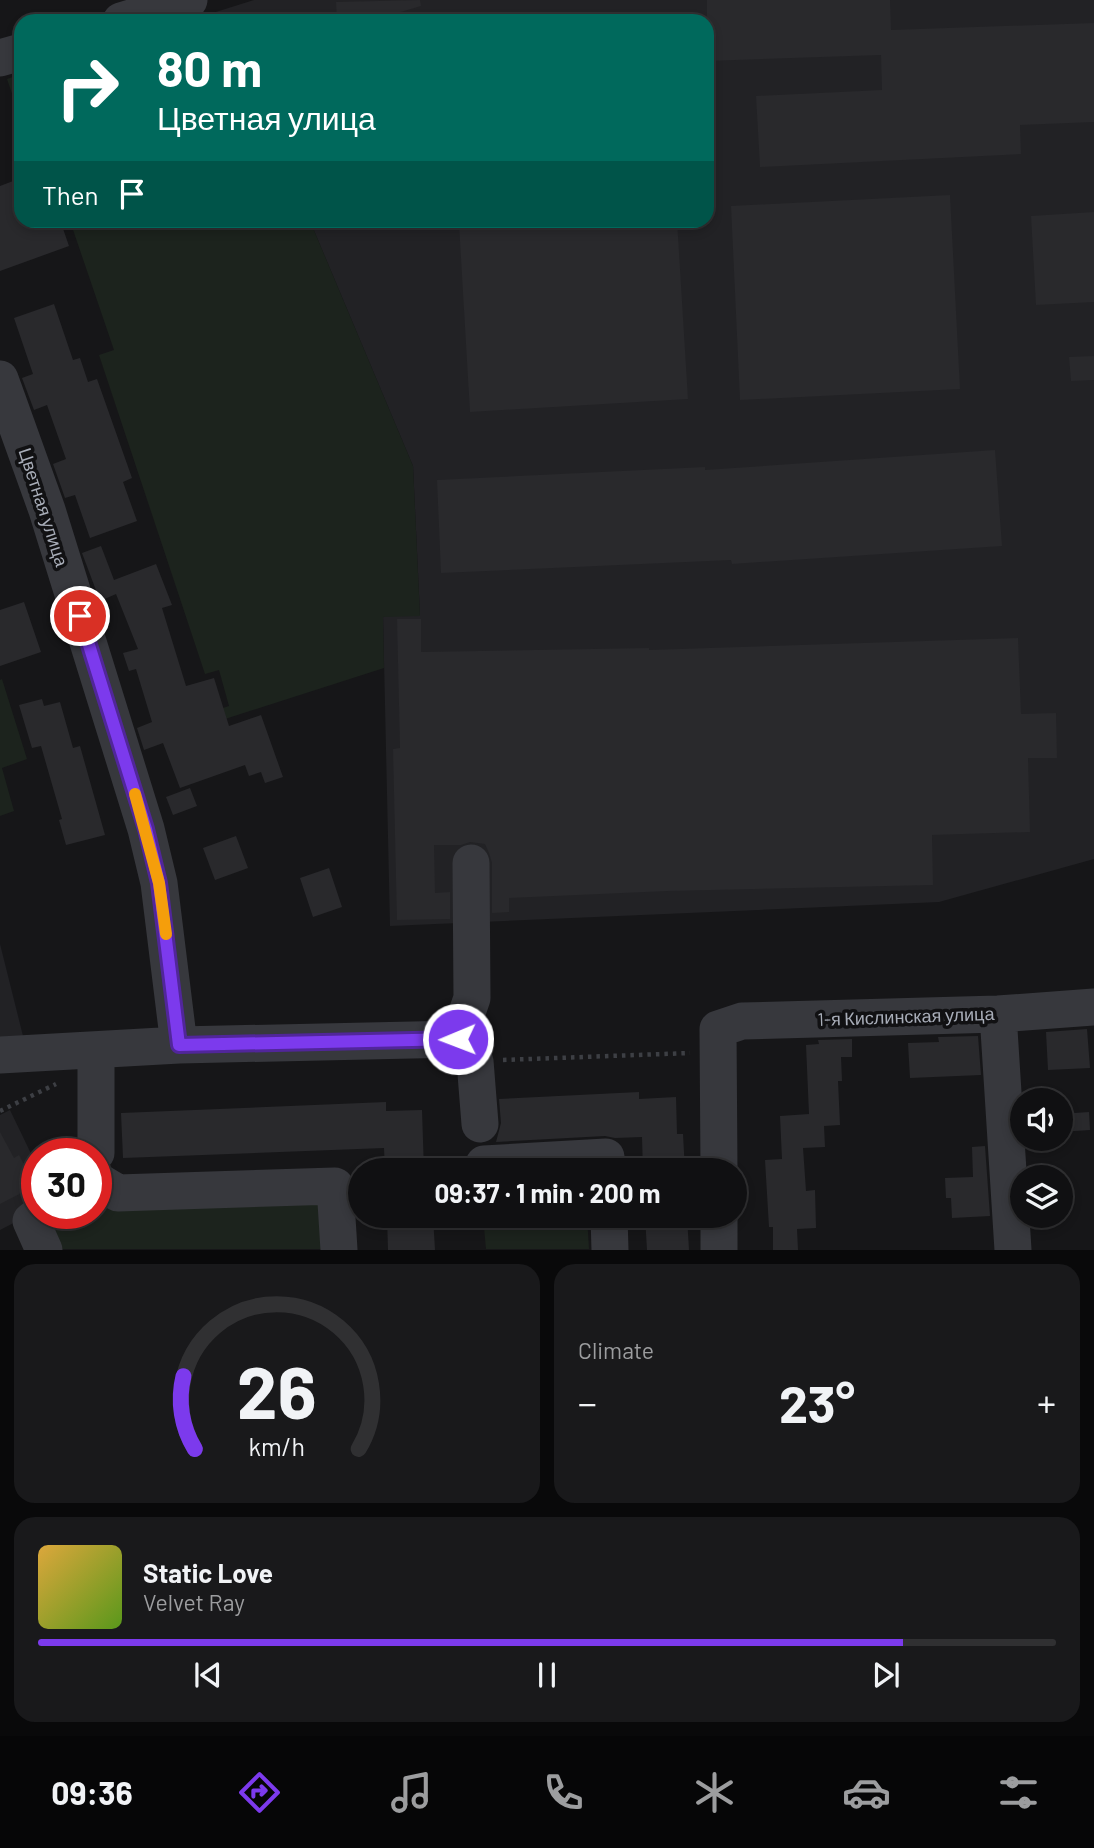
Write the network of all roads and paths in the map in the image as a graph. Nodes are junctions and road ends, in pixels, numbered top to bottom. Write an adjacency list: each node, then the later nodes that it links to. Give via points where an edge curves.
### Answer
1 (189, 0): 2 (street)
2 (144, 14)
3 (0, 379): 8 (street, Цветная улица, via 47,510 146,829 159,883)
4 (471, 863): 9 (street, via 472,998)
5 (1094, 1007): 6 (street, 1-я Кислинская улица)
6 (998, 1014): 7 (street, 1-я Кислинская улица, via 743,1021); 25 (street)
7 (718, 1040): 9 (path); 16 (street)
8 (179, 1045): 9 (street); 10 (street)
9 (467, 1050): 12 (street)
10 (96, 1051): 11 (street); 13 (street)
11 (0, 1055)
12 (480, 1124)
13 (96, 1138)
14 (589, 1158): 15 (street)
15 (606, 1158)
16 (719, 1158)
17 (112, 1189): 22 (street, via 118,1193 335,1186)
18 (609, 1228): 23 (street)
19 (719, 1228): 24 (street)
20 (35, 1229): 21 (street)
21 (44, 1250)
22 (339, 1250)
23 (610, 1250)
24 (719, 1250)
25 (1013, 1250)

